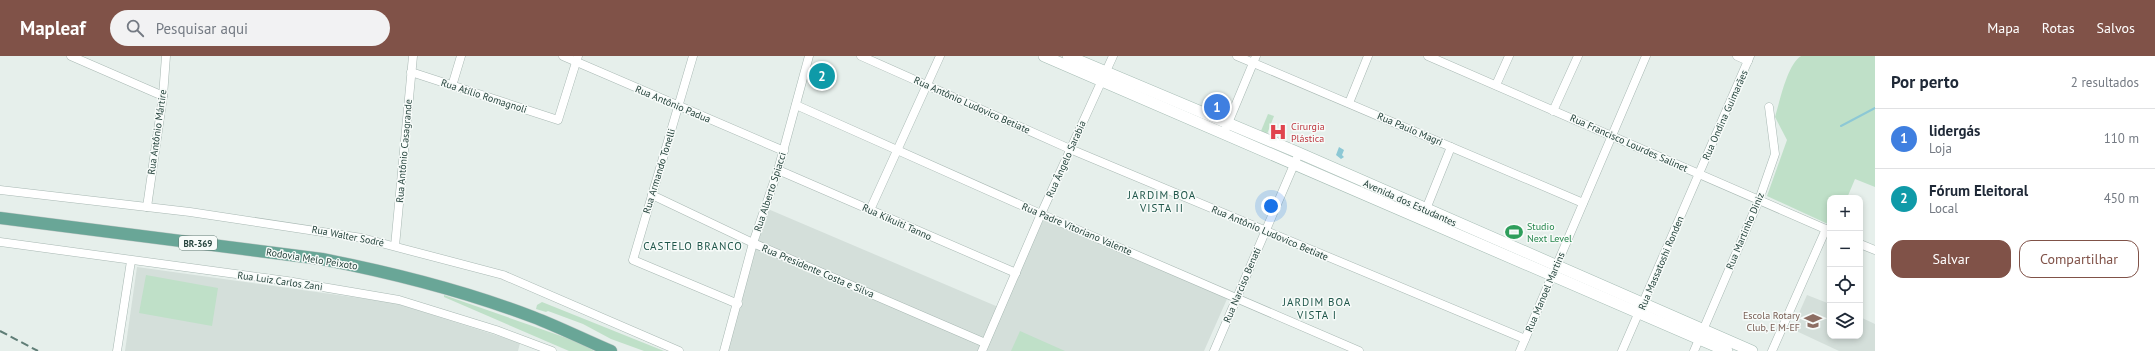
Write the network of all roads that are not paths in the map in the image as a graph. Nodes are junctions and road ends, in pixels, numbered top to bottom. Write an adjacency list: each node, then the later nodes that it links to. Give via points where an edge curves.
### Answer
1 (71, 56): 28 (street)
2 (166, 56): 28 (street, Rua Antônio Mártire)
3 (413, 56): 23 (street, Rua Antônio Casagrande)
4 (460, 56): 26 (street)
5 (563, 56): 21 (street, Rua Antônio Padua)
6 (693, 56): 31 (street, Rua Armando Tonelli)
7 (809, 56): 30 (street, Rua Alberto Spiacci)
8 (861, 56): 27 (street, Rua Antônio Ludovico Betiate)
9 (940, 56): 27 (street)
10 (1044, 56): 24 (street, Avenida dos Estudantes)
11 (1068, 56): 24 (street, Avenida dos Estudantes)
12 (1113, 56): 24 (street, Rua Ângelo Sarabia)
13 (1237, 56): 22 (street, Rua Paulo Magri)
14 (1368, 56): 29 (street)
15 (1509, 56): 25 (street)
16 (1578, 56): 33 (street)
17 (1646, 56): 35 (street, Rua Manoel Martins)
18 (1737, 56): 20 (street)
19 (1431, 57): 25 (street, Rua Francisco Lourdes Salinet)
20 (1749, 58): 42 (street, Rua Ondina Guimarães)
21 (577, 59): 26 (street, Rua Atílio Romagnoli, via 558,120); 31 (street, Rua Antônio Padua)
22 (1255, 60): 29 (street, Rua Paulo Magri); 34 (street)
23 (411, 72): 26 (street, Rua Atílio Romagnoli); 58 (street, Rua Antônio Casagrande)
24 (1104, 76): 34 (street, Avenida dos Estudantes); 37 (street, Rua Ângelo Sarabia)
25 (1496, 85): 33 (street, Rua Francisco Lourdes Salinet)
26 (452, 86)
27 (927, 86): 37 (street, Rua Antônio Ludovico Betiate); 39 (street)
28 (163, 96): 47 (street, Rua Antônio Mártire)
29 (1349, 103): 36 (street, Rua Paulo Magri)
30 (796, 105): 38 (street, Rua Alberto Spiacci); 39 (street, Rua Padre Vitoriano Valente)
31 (679, 106): 38 (street, Rua Antônio Padua); 44 (street, Rua Armando Tonelli)
32 (1769, 107): 45 (street, Rua Martinho Diniz, via 1775,154)
33 (1554, 111): 35 (street, Rua Francisco Lourdes Salinet)
34 (1226, 128): 40 (street, Avenida dos Estudantes)
35 (1612, 136): 42 (street, Rua Francisco Lourdes Salinet); 46 (street, Rua Manoel Martins)
36 (1452, 147): 46 (street, Rua Paulo Magri); 50 (street)
37 (1070, 149): 49 (street, Rua Ângelo Sarabia); 53 (street, Rua Antônio Ludovico Betiate)
38 (784, 151): 41 (street, Rua Alberto Spiacci)
39 (898, 151): 48 (street); 49 (street, Rua Padre Vitoriano Valente)
40 (1297, 158): 50 (street, Avenida dos Estudantes); 53 (street, Rua Narciso Benati)
41 (778, 170): 48 (street, Rua Kikuiti Tanno); 56 (street, Rua Alberto Spiacci)
42 (1699, 174): 45 (street, Rua Francisco Lourdes Salinet); 65 (street, Rua Massatoshi Ronden)
43 (0, 190): 47 (street, Rua Walter Sodré)
44 (652, 195): 56 (street, Rua Presidente Costa e Silva); 64 (street, Rua Armando Tonelli, via 633,260 635,263)
45 (1759, 200): 52 (street, Rua Francisco Lourdes Salinet); 66 (street, Rua Martinho Diniz)
46 (1583, 203): 61 (street, Rua Manoel Martins)
47 (147, 207): 58 (street, Rua Walter Sodré, via 300,227)
48 (870, 210): 62 (street, Rua Kikuiti Tanno)
49 (1041, 214): 62 (street, Rua Ângelo Sarabia); 63 (street, Rua Padre Vitoriano Valente)
50 (1424, 214): 61 (street, Avenida dos Estudantes)
51 (0, 218): 71 (main road, Rodovia Melo Peixoto / BR-369, via 322,259 359,266 438,286 502,306)
52 (1827, 230)
53 (1264, 231): 63 (street, Rua Narciso Benati); 67 (street, Rua Antônio Ludovico Betiate)
54 (1828, 231): 81 (street)
55 (0, 242): 60 (street, Rua Luiz Carlos Zani)
56 (753, 244): 64 (street, Rua Alberto Spiacci); 68 (street, Rua Presidente Costa e Silva)
57 (1863, 245): 59 (street)
58 (395, 246): 72 (street, Rua Walter Sodré, via 503,275)
59 (1875, 250)
60 (131, 261): 69 (street); 70 (street, Rua Luiz Carlos Zani, via 287,281 399,300 496,330)
61 (1554, 270): 65 (street, Avenida dos Estudantes); 67 (street, Rua Manoel Martins)
62 (1016, 273): 68 (street, Rua Ângelo Sarabia)
63 (1236, 298): 74 (street, Rua Narciso Benati); 75 (street, Rua Padre Vitoriano Valente)
64 (738, 304): 73 (street, Rua Alberto Spiacci)
65 (1641, 307): 66 (street, Avenida dos Estudantes); 77 (street, Rua Massatoshi Ronden)
66 (1701, 334): 78 (street, Rua Martinho Diniz); 79 (street, Avenida dos Estudantes); 80 (street, Avenida dos Estudantes)
67 (1525, 339): 76 (street, Rua Manoel Martins)
68 (983, 347)
69 (117, 351)
70 (552, 351)
71 (611, 351)
72 (679, 351)
73 (724, 351)
74 (1214, 351)
75 (1359, 351)
76 (1520, 351)
77 (1622, 351)
78 (1694, 351)
79 (1727, 351)
80 (1752, 351)
81 (1772, 351)

